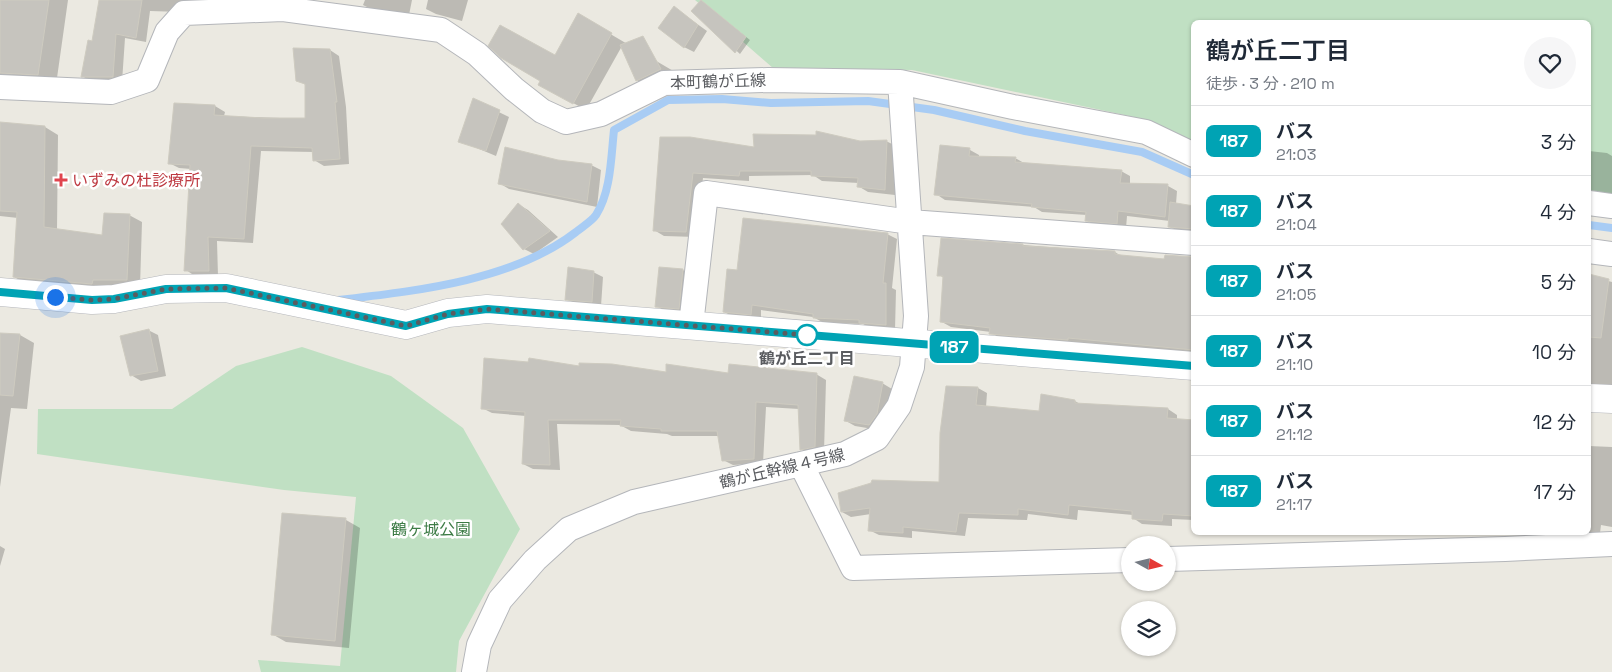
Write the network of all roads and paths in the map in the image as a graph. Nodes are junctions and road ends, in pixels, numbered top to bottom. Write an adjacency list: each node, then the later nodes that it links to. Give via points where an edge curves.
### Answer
1 (281, 5): 2 (street, 本町鶴が丘線, via 184,13 167,32 147,80 111,92); 3 (street, 本町鶴が丘線, via 441,30 477,54 542,111 566,122 602,114 664,83 768,80)
2 (0, 87)
3 (901, 88): 4 (street, 本町鶴が丘線, via 1146,132); 7 (street, 鶴が丘幹線４号線)
4 (1191, 154)
5 (1591, 203): 6 (street)
6 (1612, 206)
7 (910, 222): 8 (street); 12 (street, via 706,193); 13 (street, 鶴が丘幹線４号線, via 916,316)
8 (1191, 243)
9 (1591, 251): 10 (street)
10 (1612, 254)
11 (0, 292): 12 (street, via 92,300 166,289 226,288 406,326 448,314 487,309)
12 (691, 326): 13 (street)
13 (914, 344): 14 (street); 17 (street, 鶴が丘幹線４号線, via 912,367 899,406 877,438 845,454)
14 (1191, 366)
15 (1591, 398): 16 (street)
16 (1612, 399)
17 (801, 464): 20 (street, via 853,568); 21 (street, 鶴が丘幹線４号線, via 634,502 569,529 535,560 500,600 479,645)
18 (1612, 544): 19 (street)
19 (1176, 559)
20 (1121, 560)
21 (474, 672)

